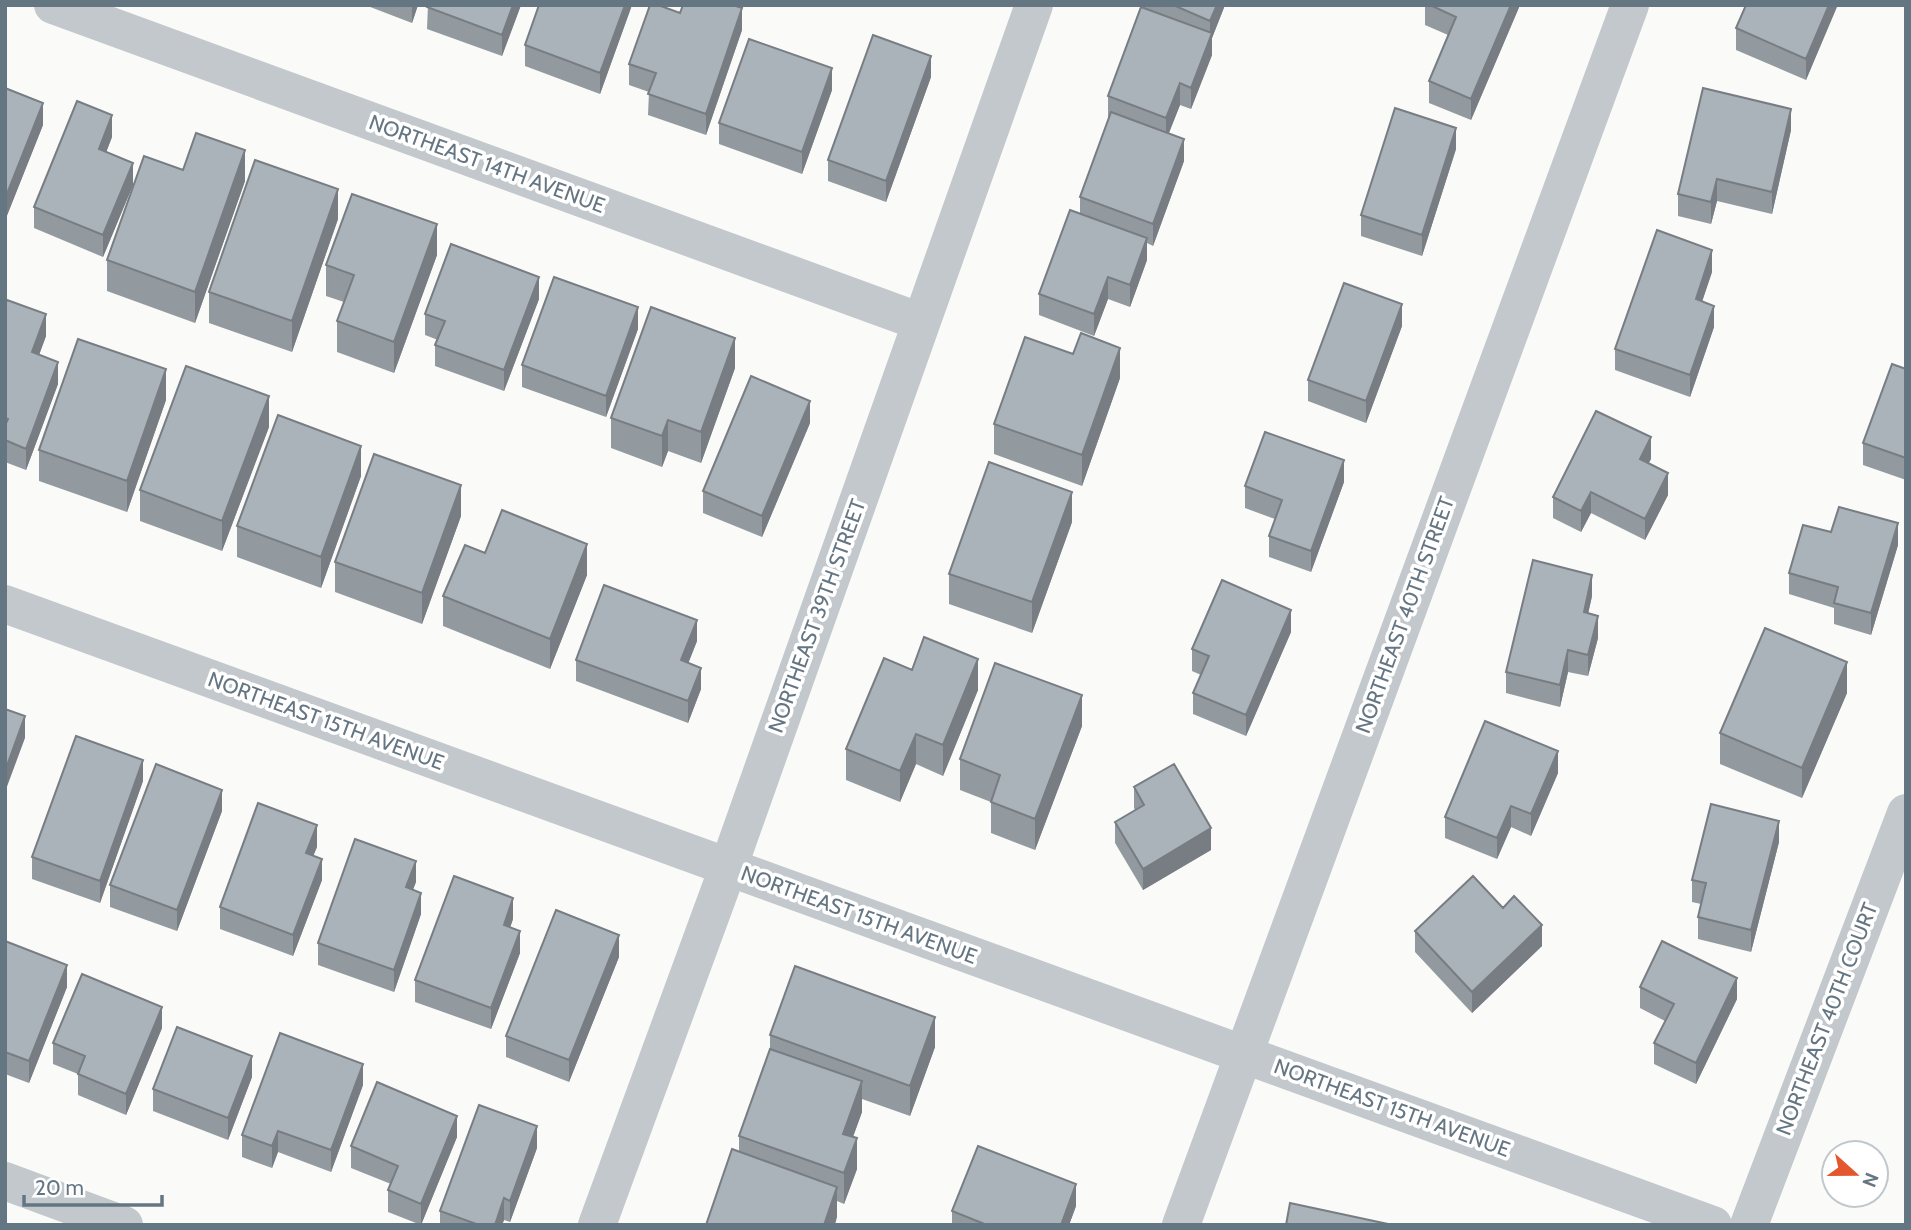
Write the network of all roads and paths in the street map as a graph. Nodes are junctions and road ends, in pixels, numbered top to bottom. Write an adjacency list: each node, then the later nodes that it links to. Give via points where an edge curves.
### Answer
1 (53, 5): 4 (street, NORTHEAST 14TH AVENUE)
2 (1034, 5): 4 (street, NORTHEAST 39TH STREET)
3 (1630, 5): 8 (street, NORTHEAST 40TH STREET)
4 (921, 322): 7 (street, NORTHEAST 39TH STREET)
5 (5, 604): 7 (street, NORTHEAST 15TH AVENUE)
6 (1906, 813): 14 (street, NORTHEAST 40TH COURT)
7 (728, 868): 8 (street, NORTHEAST 15TH AVENUE); 11 (street, NORTHEAST 39TH STREET)
8 (1244, 1055): 12 (street, NORTHEAST 40TH STREET); 13 (street, NORTHEAST 15TH AVENUE)
9 (5, 1181): 10 (street)
10 (124, 1225)
11 (597, 1225)
12 (1181, 1225)
13 (1713, 1225)
14 (1749, 1225)

